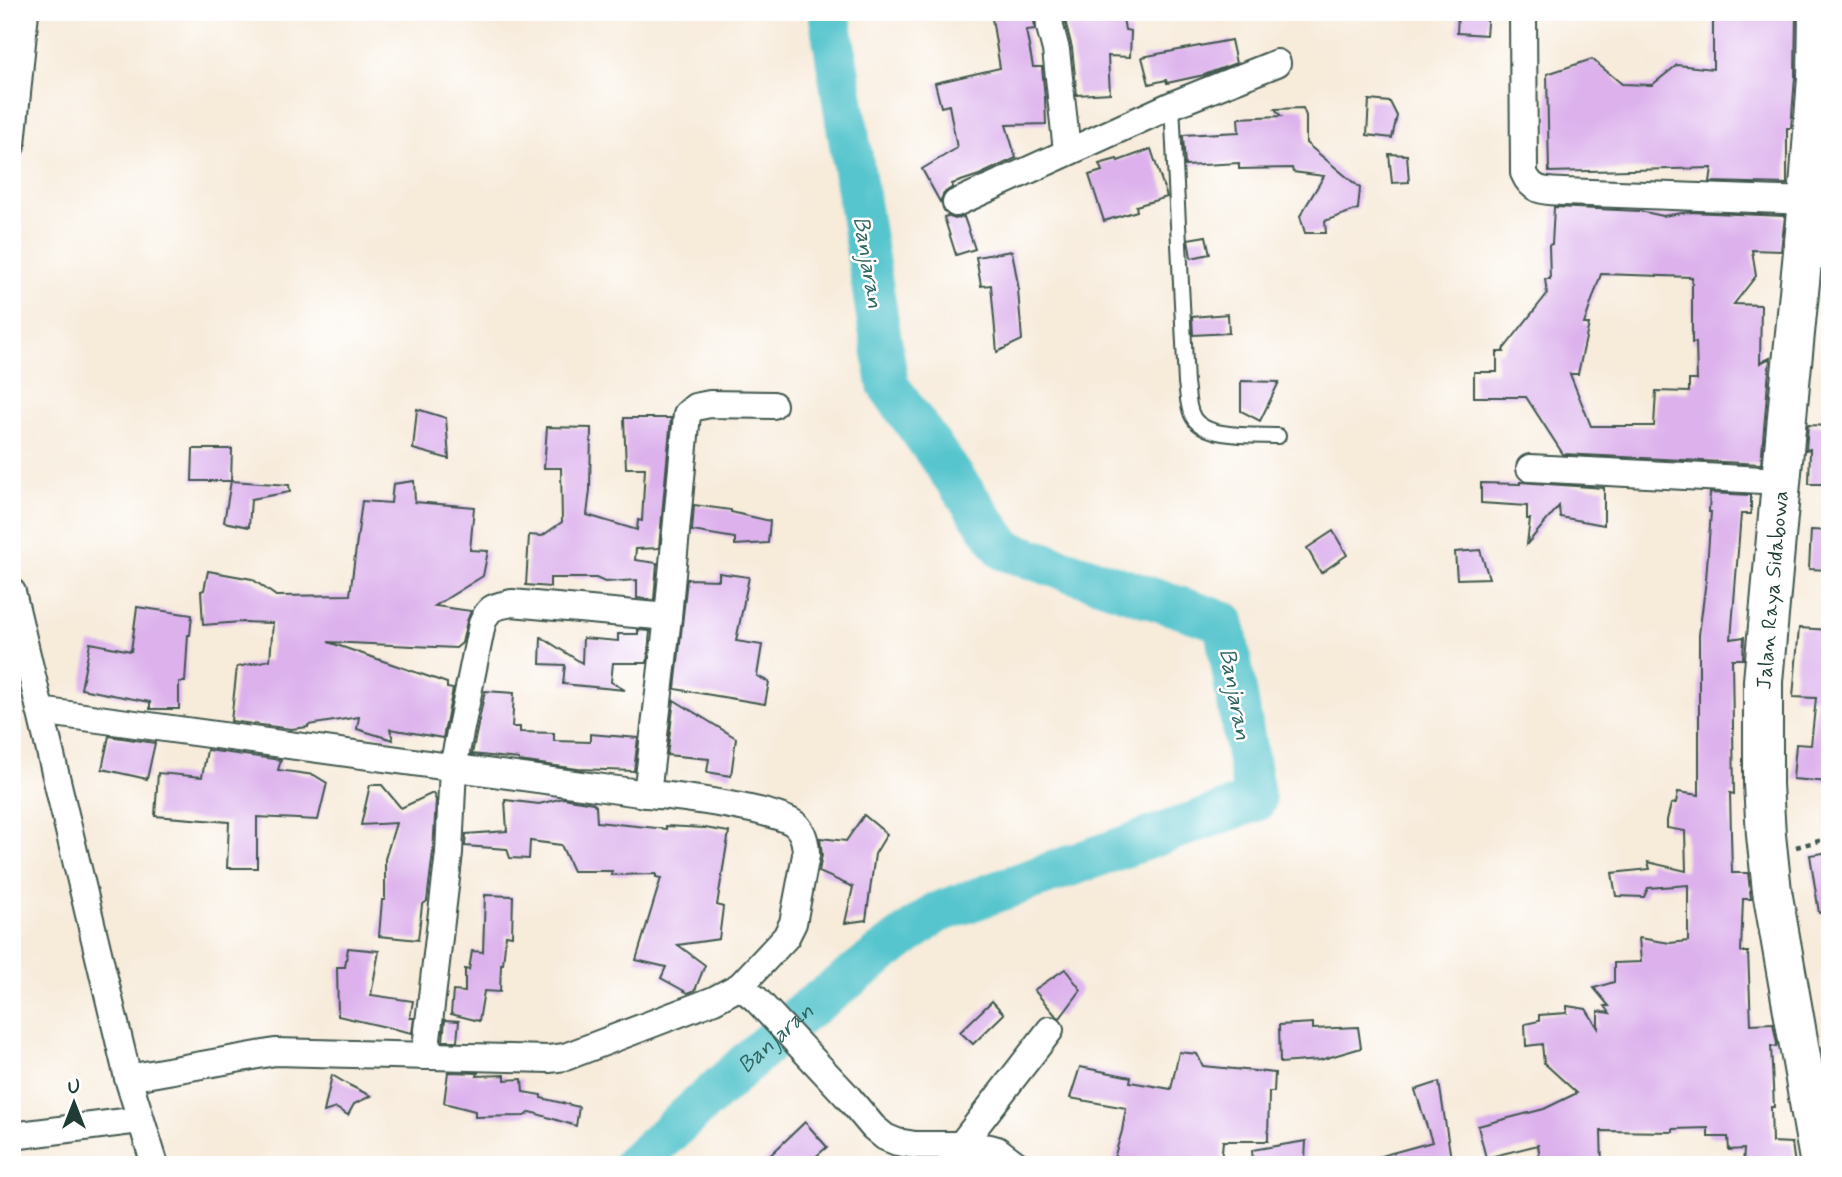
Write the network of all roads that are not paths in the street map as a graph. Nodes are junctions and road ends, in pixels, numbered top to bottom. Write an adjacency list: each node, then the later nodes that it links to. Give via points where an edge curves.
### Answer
1 (26, 12): 7 (street)
2 (1049, 12): 8 (street)
3 (1523, 12): 9 (street, via 1524,173 1533,187)
4 (1818, 12): 9 (highway, Jalan Raya Sidabowa)
5 (1277, 63): 6 (street)
6 (1172, 104): 8 (street); 13 (lane, via 1190,412 1199,425 1211,431)
7 (12, 144)
8 (1067, 151): 10 (street)
9 (1808, 201): 11 (highway, Jalan Raya Sidabowa)
10 (956, 203)
11 (1816, 255): 15 (highway, Jalan Raya Sidabowa)
12 (773, 405): 17 (street, via 710,404 687,414)
13 (1278, 436)
14 (1530, 468): 15 (street)
15 (1782, 481): 30 (highway, Jalan Raya Sidabowa, via 1763,681 1763,785 1772,891)
16 (12, 593): 18 (street)
17 (668, 617): 19 (street, via 512,603 492,608 482,624); 20 (street)
18 (40, 711): 19 (street); 24 (street)
19 (453, 767): 20 (street); 23 (street, via 449,853)
20 (647, 793): 21 (street, via 781,817 796,824 803,836 806,855 793,923)
21 (748, 992): 23 (street, via 714,1000 565,1057); 27 (street, via 885,1137)
22 (1050, 1030): 27 (street)
23 (425, 1056): 24 (street, via 275,1052)
24 (128, 1078): 25 (street)
25 (140, 1120): 26 (street); 28 (street)
26 (12, 1136)
27 (958, 1155): 29 (street, via 997,1150)
28 (155, 1165)
29 (1017, 1165)
30 (1820, 1165)

